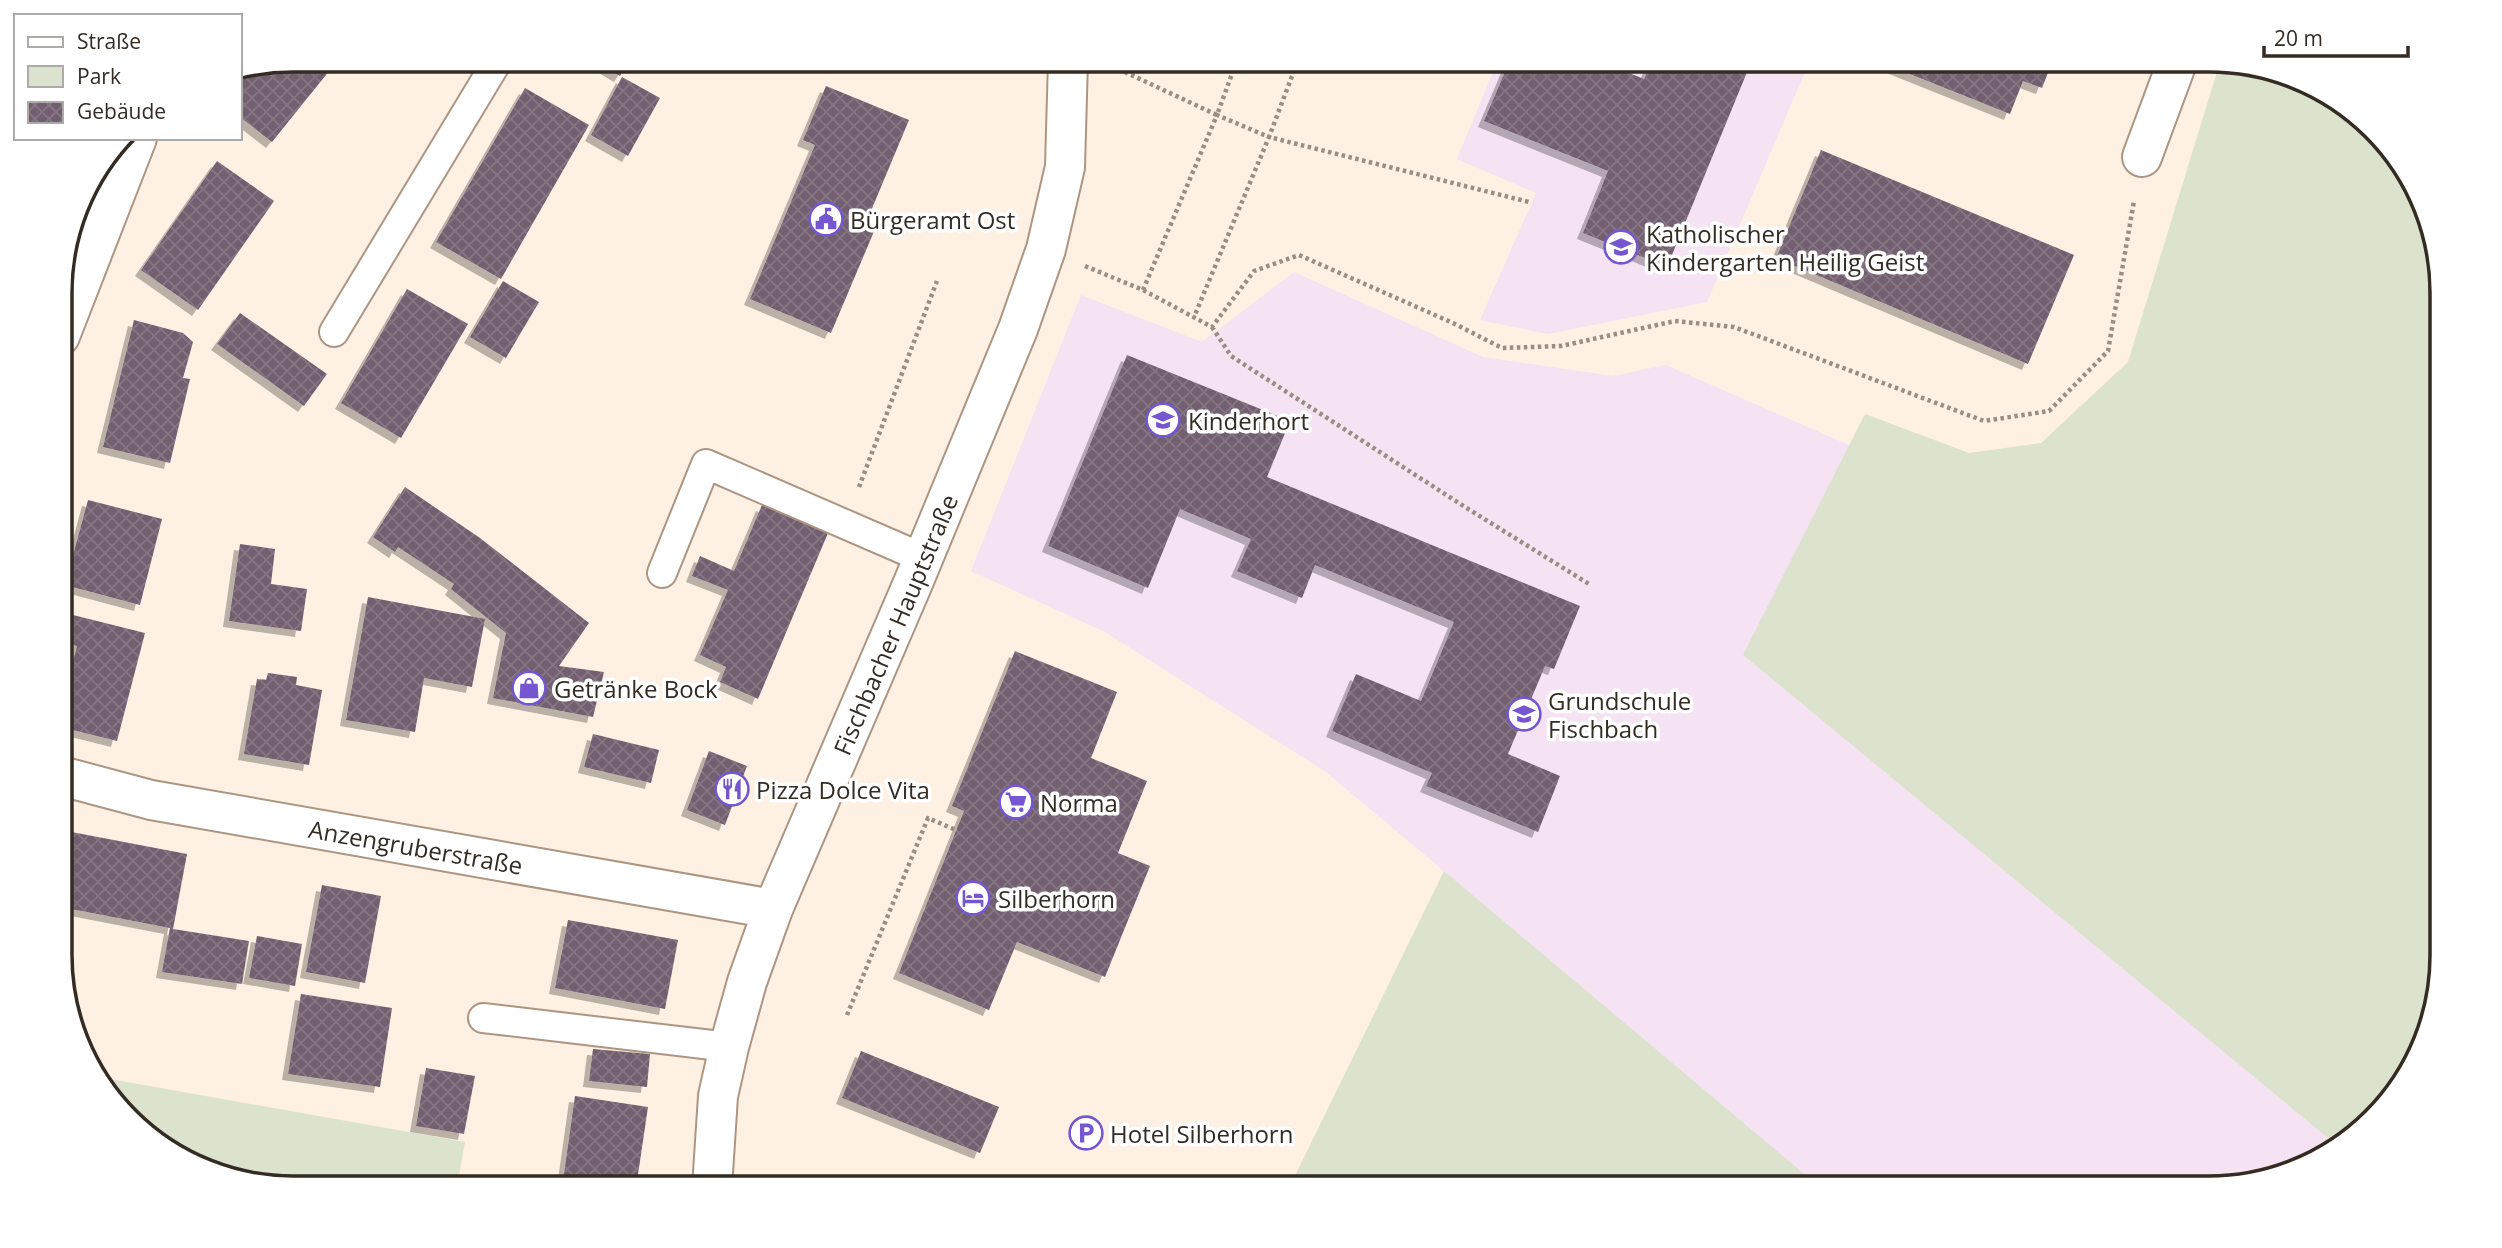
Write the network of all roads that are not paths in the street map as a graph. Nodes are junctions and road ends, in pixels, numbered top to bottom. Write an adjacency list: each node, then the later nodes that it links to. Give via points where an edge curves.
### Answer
1 (491, 72): 7 (lane)
2 (1068, 72): 8 (main road, Fischbacher Hauptstraße, via 1065,167 1046,249 1018,329)
3 (2174, 72): 5 (main road)
4 (136, 140): 6 (main road)
5 (2142, 157)
6 (72, 306)
7 (334, 332)
8 (923, 558): 9 (lane, via 706,464); 11 (main road, Fischbacher Hauptstraße)
9 (662, 573)
10 (72, 779): 11 (main road, Anzengruberstraße, via 151,800)
11 (772, 909): 13 (main road, Fischbacher Hauptstraße)
12 (483, 1018): 13 (lane)
13 (729, 1047): 14 (main road, Fischbacher Hauptstraße, via 718,1096)
14 (713, 1176)

